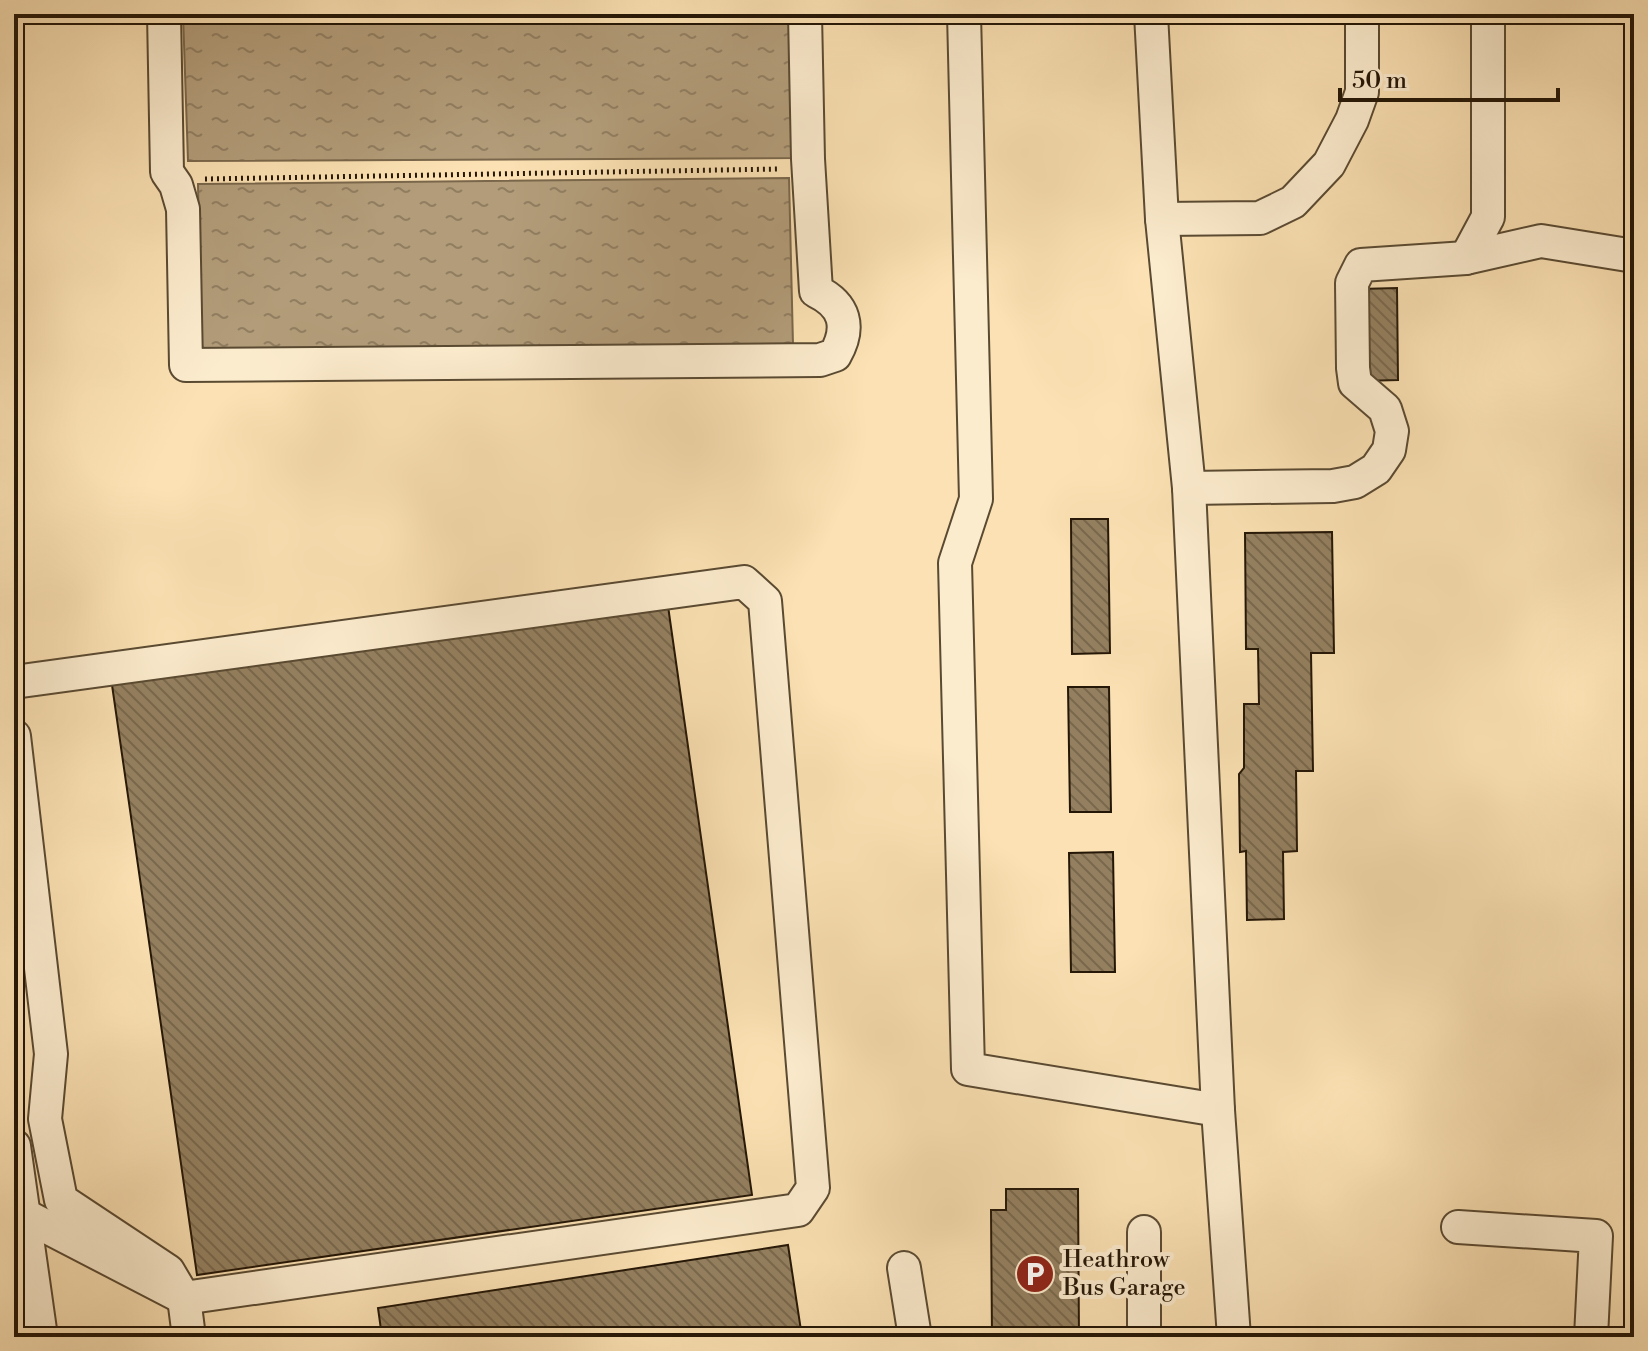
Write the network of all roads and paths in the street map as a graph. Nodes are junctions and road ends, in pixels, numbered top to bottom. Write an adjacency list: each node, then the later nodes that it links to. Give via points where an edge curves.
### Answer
1 (164, 14): 8 (lane, via 167,172)
2 (805, 14): 7 (lane)
3 (964, 14): 15 (lane, via 976,499 955,563 968,1069)
4 (1151, 14): 9 (lane)
5 (1362, 14): 9 (lane, via 1362,92 1352,120 1329,164 1293,202 1260,218)
6 (1488, 14): 11 (lane, via 1488,217)
7 (808, 169): 8 (path); 8 (lane, via 816,291 832,299 843,318 843,341 835,355 820,360 186,365 183,209)
8 (172, 180)
9 (1162, 219): 12 (lane)
10 (1634, 256): 11 (lane, via 1541,241)
11 (1466, 258): 12 (lane, via 1361,265 1352,283 1355,383 1385,409 1392,431 1389,450 1376,469 1355,482 1333,486)
12 (1189, 488): 15 (lane)
13 (14, 682): 21 (lane, via 744,582 765,601 813,1188 798,1210)
14 (14, 736): 21 (lane, via 51,1054 45,1119 61,1200 168,1271)
15 (1218, 1110): 22 (lane)
16 (14, 1146): 17 (lane)
17 (22, 1214): 21 (lane); 23 (lane)
18 (1458, 1227): 27 (lane, via 1596,1236)
19 (1144, 1232): 26 (lane)
20 (904, 1268): 25 (lane)
21 (184, 1298): 24 (lane)
22 (1234, 1336)
23 (41, 1337)
24 (189, 1337)
25 (915, 1337)
26 (1144, 1337)
27 (1591, 1337)

